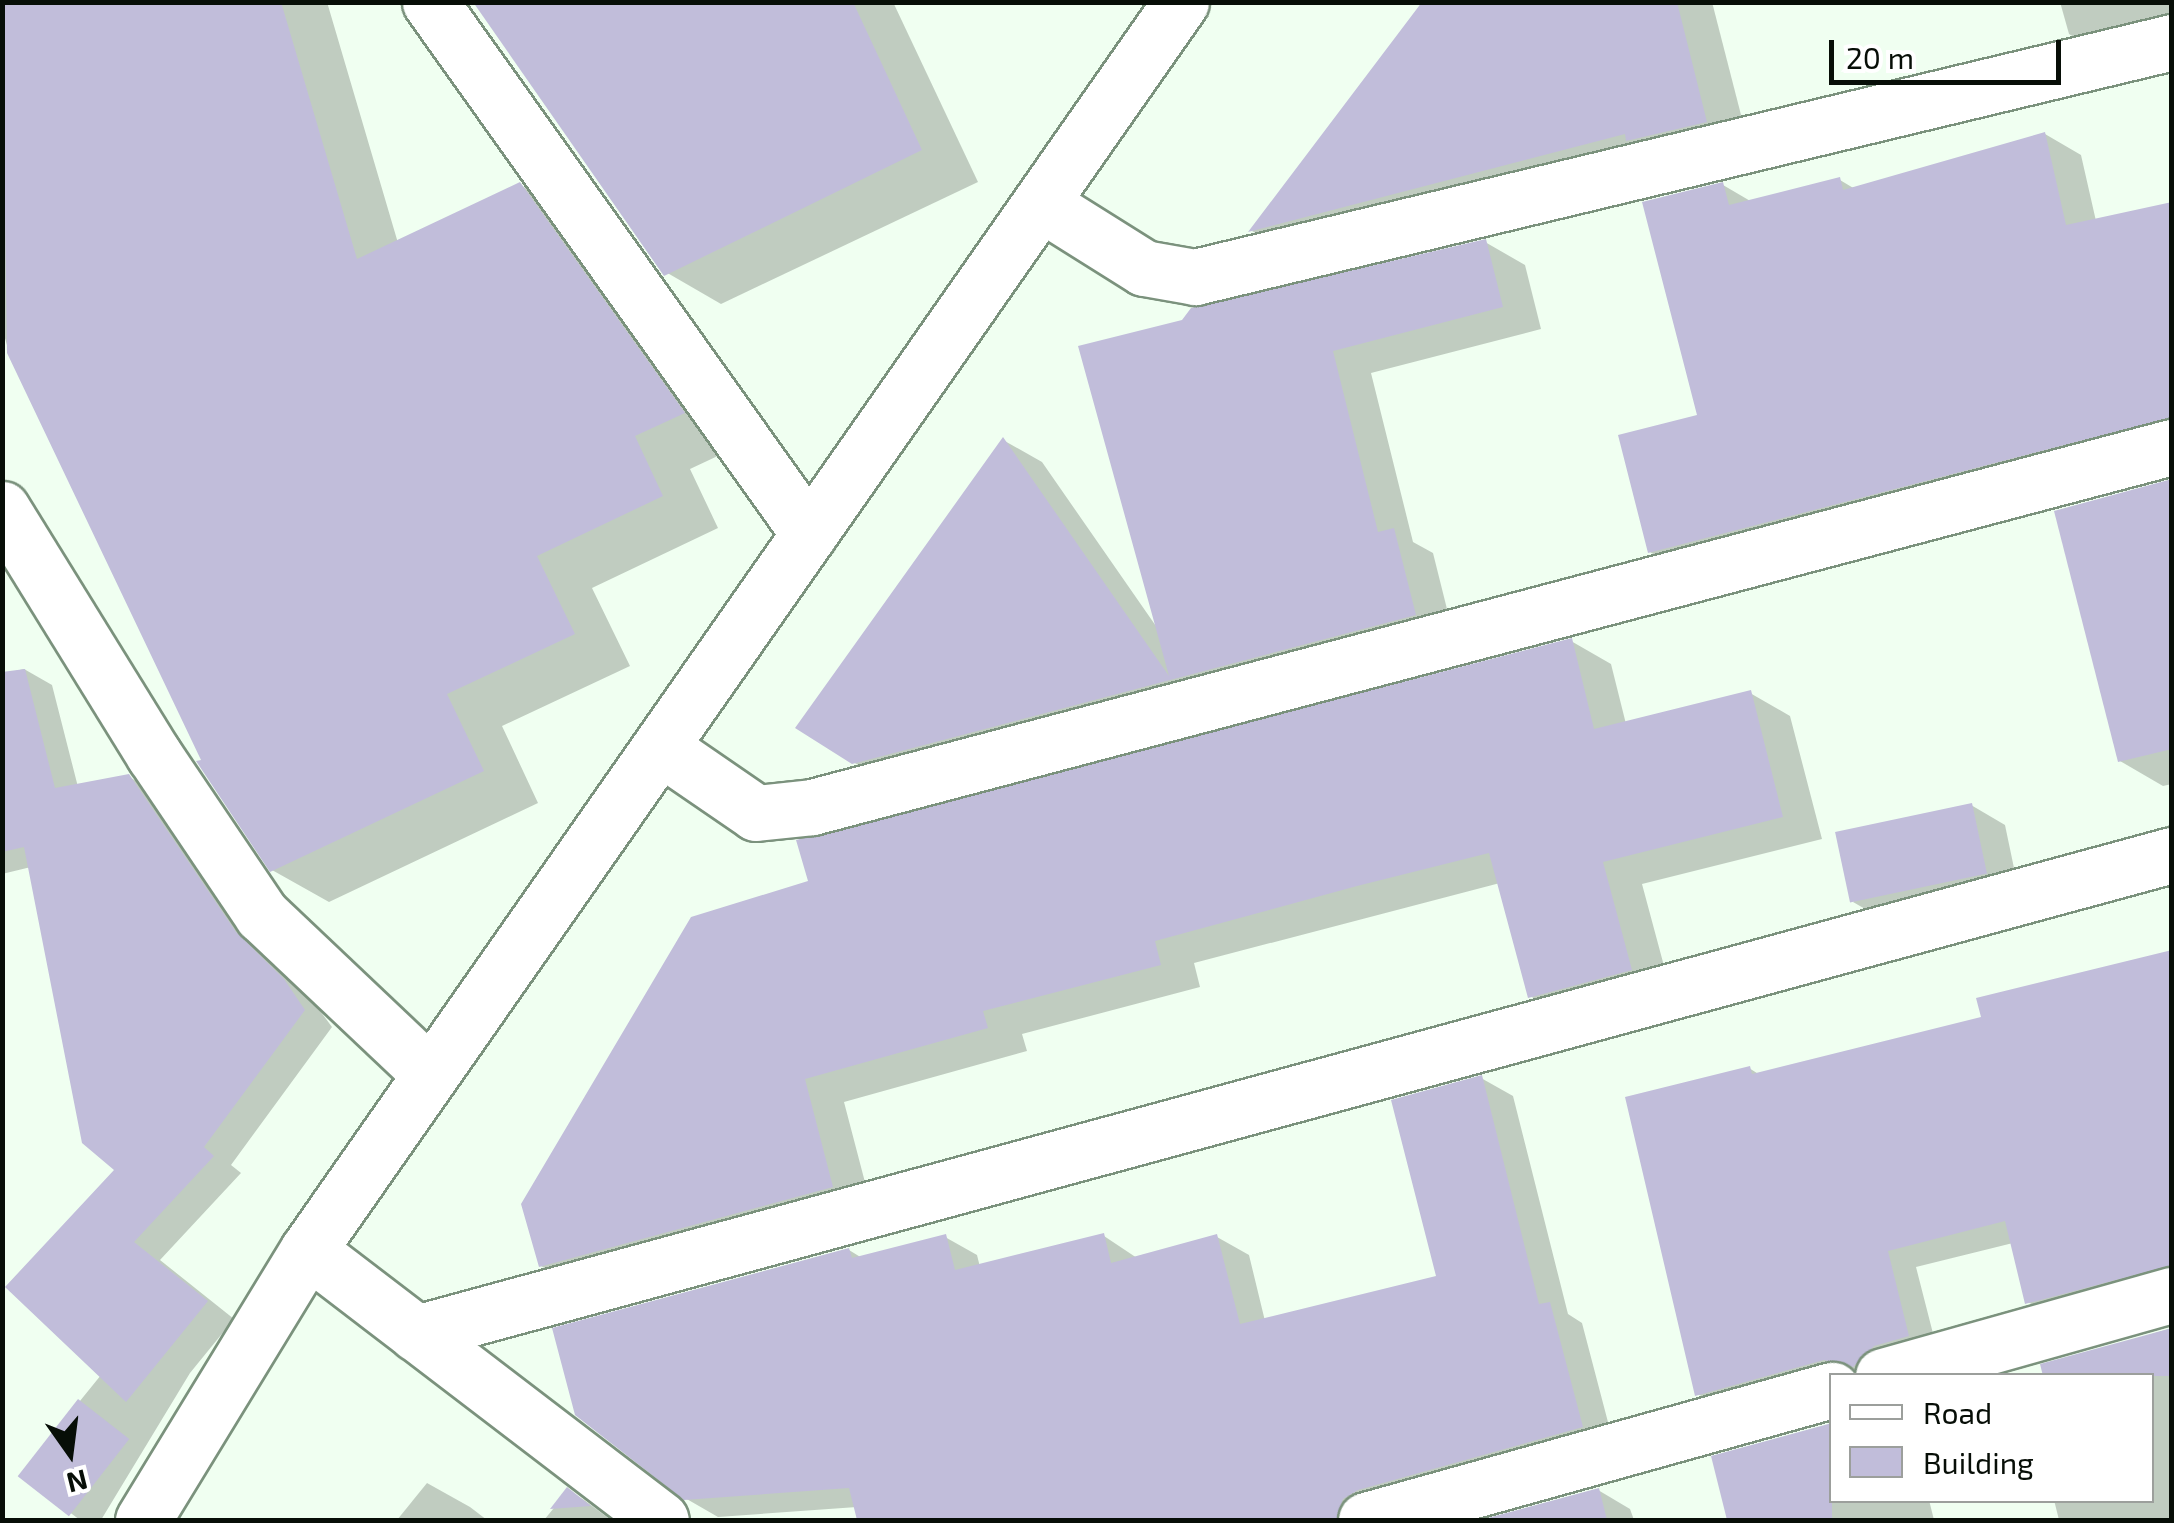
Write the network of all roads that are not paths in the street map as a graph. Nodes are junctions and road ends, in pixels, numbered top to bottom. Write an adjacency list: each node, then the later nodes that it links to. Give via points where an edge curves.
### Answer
1 (430, 2): 7 (street)
2 (1181, 2): 4 (street)
3 (2172, 42): 4 (street, via 1195,277 1144,268)
4 (1042, 204): 7 (street)
5 (2172, 447): 8 (street, via 812,807 756,814)
6 (2, 509): 10 (street, via 262,915)
7 (809, 534): 8 (street)
8 (660, 747): 10 (street)
9 (2172, 854): 13 (street)
10 (430, 1074): 11 (street)
11 (308, 1250): 13 (street); 16 (street)
12 (2172, 1294): 14 (street)
13 (416, 1333): 17 (street)
14 (1894, 1373)
15 (1829, 1391): 18 (street)
16 (144, 1520)
17 (662, 1520)
18 (1366, 1520)

